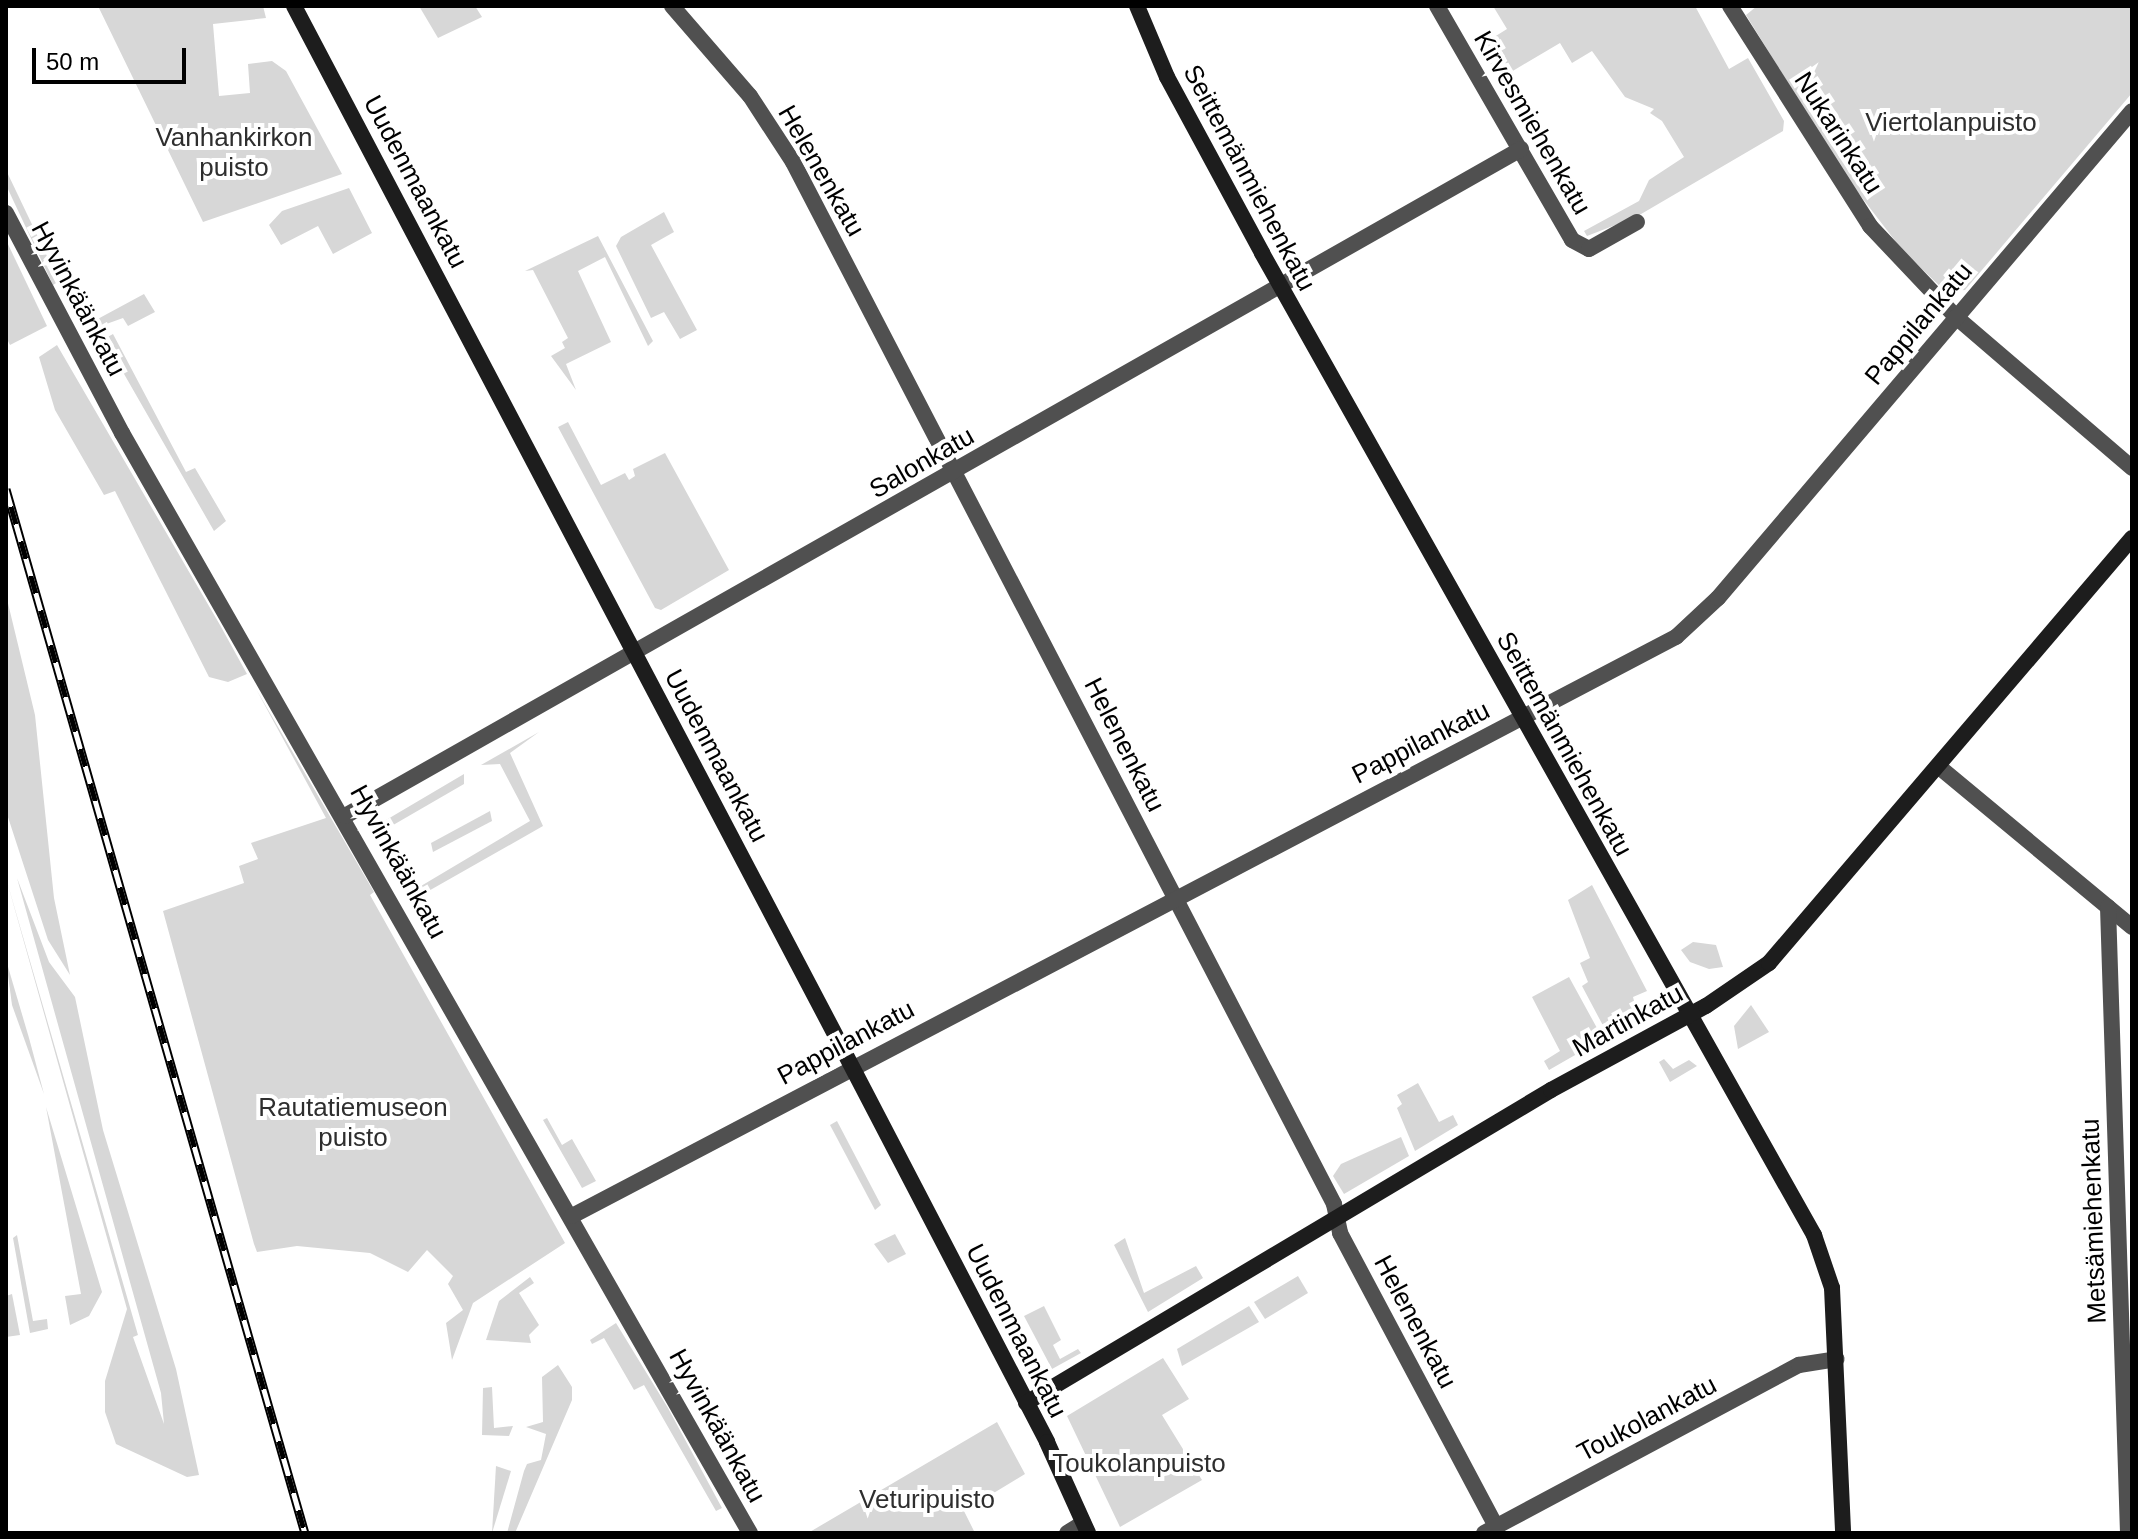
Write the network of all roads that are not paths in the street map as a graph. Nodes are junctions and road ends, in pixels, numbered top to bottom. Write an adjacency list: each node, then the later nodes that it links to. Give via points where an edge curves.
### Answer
1 (294, 6): 15 (street, Uudenmaankatu)
2 (672, 6): 13 (street, Helenenkatu, via 750,96 793,162)
3 (1137, 6): 10 (street, Seittemänmiehenkatu, via 1167,77)
4 (1437, 6): 7 (street, Kirvesmiehenkatu)
5 (1730, 6): 11 (street, Nukarinkatu, via 1853,203)
6 (2132, 111): 11 (street, Pappilankatu)
7 (1521, 149): 9 (street, Kirvesmiehenkatu, via 1580,248 1589,249); 10 (street, Salonkatu)
8 (6, 213): 18 (street, Hyvinkäänkatu, via 106,405)
9 (1637, 222)
10 (1280, 285): 13 (street, Salonkatu); 16 (street, Seittemänmiehenkatu)
11 (1956, 317): 12 (street, Nukarinkatu); 16 (street, Pappilankatu, via 1696,621)
12 (2132, 468)
13 (954, 472): 15 (street, Salonkatu); 19 (street, Helenenkatu)
14 (2132, 538): 17 (street, Martinkatu)
15 (636, 655): 18 (street, Salonkatu); 23 (street, Uudenmaankatu)
16 (1521, 718): 19 (street, Pappilankatu); 22 (street, Seittemänmiehenkatu)
17 (1938, 766): 20 (street); 22 (street, Martinkatu, via 1788,945 1741,984)
18 (345, 816): 24 (street, Hyvinkäänkatu)
19 (1175, 897): 23 (street, Pappilankatu); 25 (street, Helenenkatu)
20 (2108, 907): 21 (street); 33 (street, Metsämiehenkatu)
21 (2132, 927)
22 (1689, 1014): 25 (street, Martinkatu); 26 (street, Seittemänmiehenkatu, via 1825,1261)
23 (852, 1068): 24 (street, Pappilankatu); 27 (street, Uudenmaankatu)
24 (572, 1216): 30 (street, Hyvinkäänkatu)
25 (1337, 1219): 27 (street, Martinkatu); 29 (street, Helenenkatu)
26 (1837, 1359): 29 (street, Toukolankatu, via 1799,1365); 32 (street, Seittemänmiehenkatu)
27 (1026, 1403): 28 (street, Uudenmaankatu)
28 (1086, 1528): 31 (street)
29 (1490, 1530)
30 (750, 1533)
31 (1067, 1533)
32 (1843, 1533)
33 (2128, 1533)

